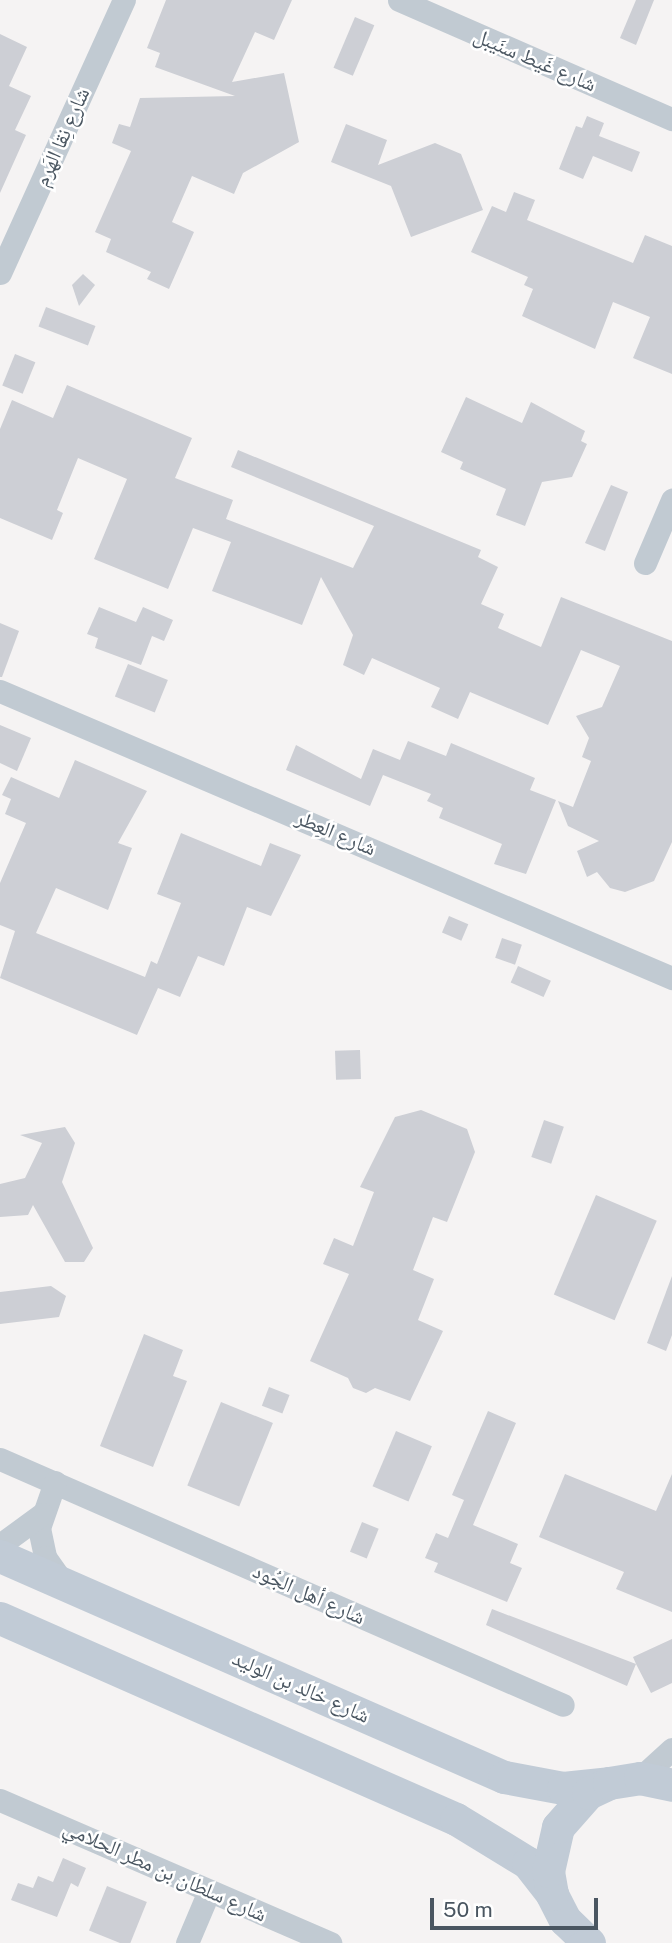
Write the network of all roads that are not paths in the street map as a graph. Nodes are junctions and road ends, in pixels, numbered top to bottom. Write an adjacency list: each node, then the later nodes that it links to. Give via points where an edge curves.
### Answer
1 (124, 0): 4 (street, شارع نِقا الهَرم)
2 (399, 0): 3 (street, شارع غَيط سنَيبل)
3 (672, 119)
4 (0, 273)
5 (672, 500): 6 (street)
6 (645, 563)
7 (0, 691): 8 (street, شارع العِطر)
8 (672, 978)
9 (0, 1459): 10 (street, شارع أهل الجُود)
10 (55, 1482): 11 (street); 16 (street, شارع أهل الجُود)
11 (42, 1514): 12 (street); 14 (street, via 40,1542)
12 (0, 1545)
13 (0, 1556): 14 (street, شارع خالِد بن الوليد)
14 (61, 1580): 18 (street, شارع خالِد بن الوليد, via 503,1777 563,1788)
15 (0, 1618): 22 (street, via 456,1819 528,1863)
16 (563, 1705)
17 (672, 1749): 18 (street)
18 (625, 1780): 19 (street, شارع خالِد بن الوليد); 22 (street, via 588,1793 558,1827 548,1871)
19 (672, 1785)
20 (0, 1800): 21 (street, شارع سلطان بن مطر الحلامي)
21 (209, 1891): 23 (street); 24 (street, شارع سلطان بن مطر الحلامي)
22 (566, 1919): 25 (street)
23 (187, 1943)
24 (330, 1943)
25 (589, 1943)

